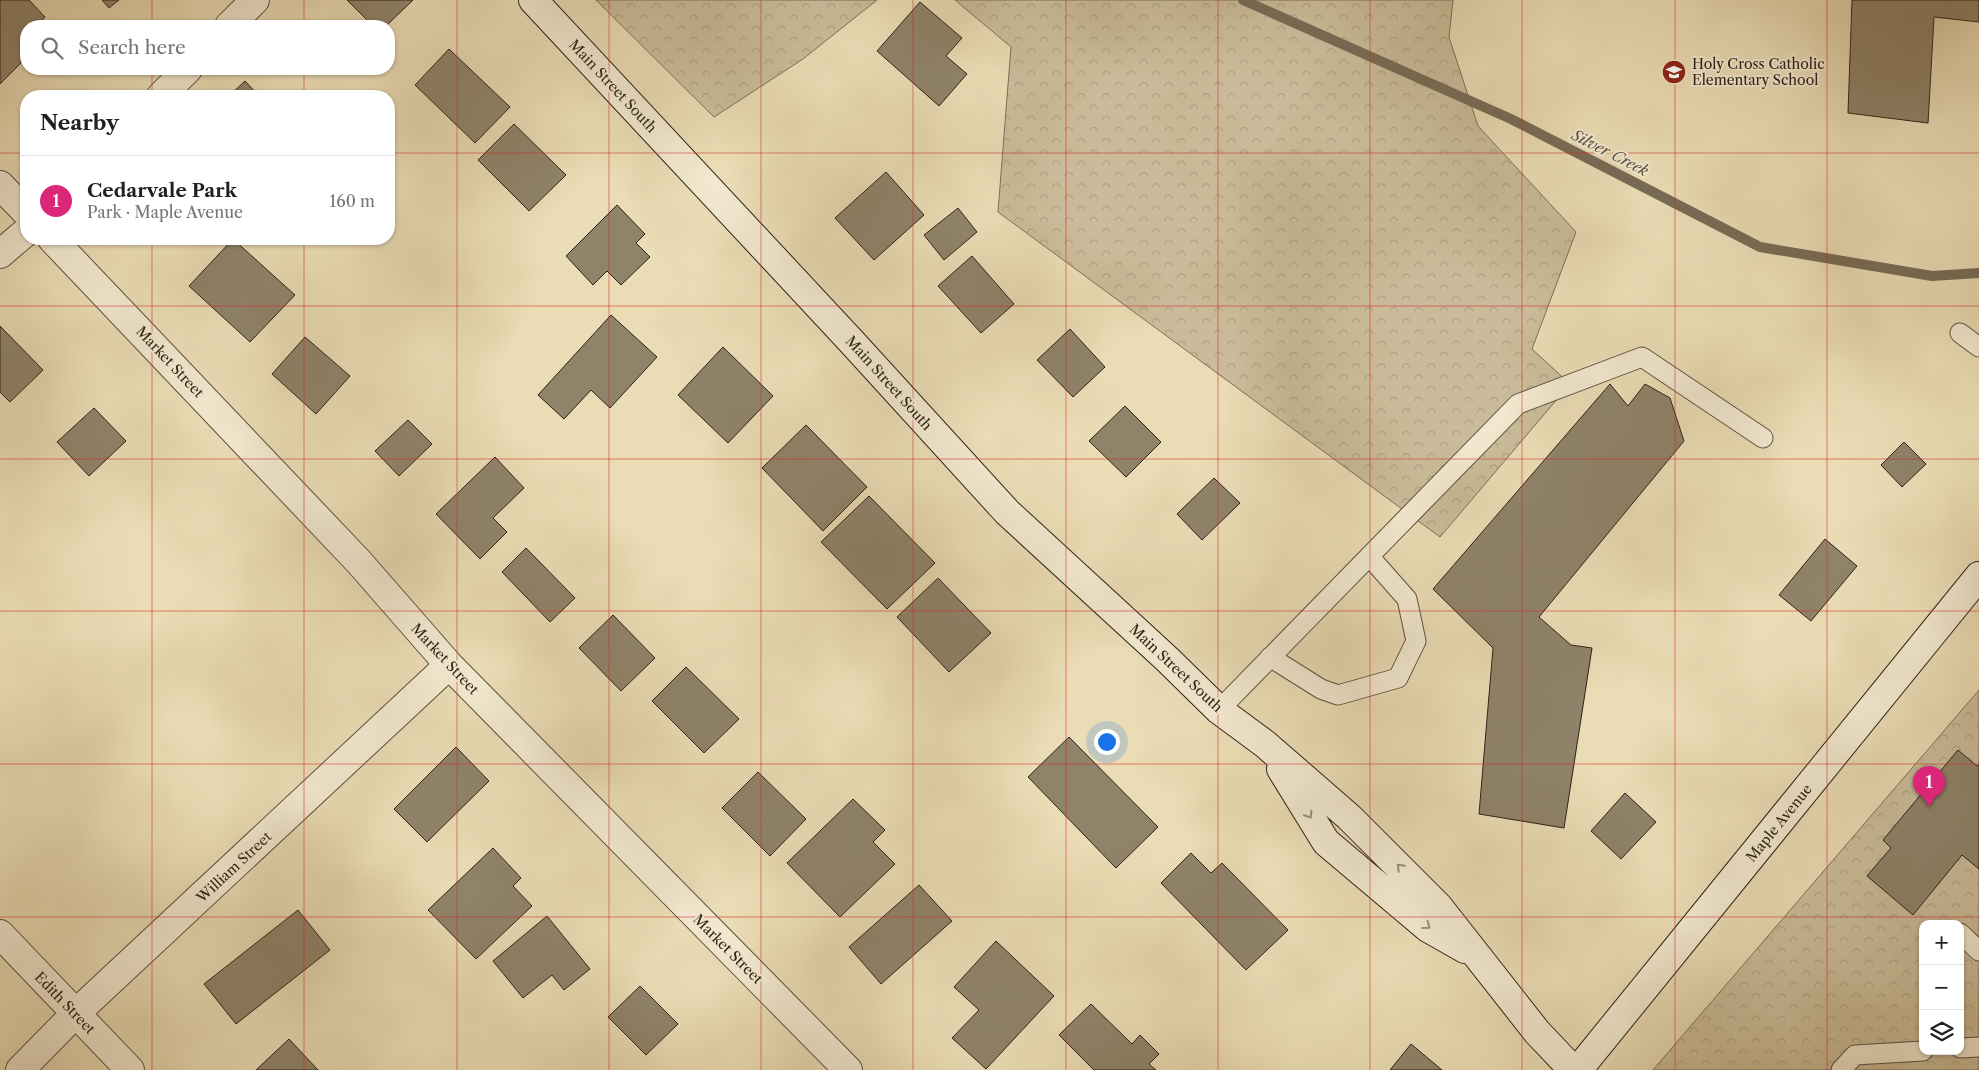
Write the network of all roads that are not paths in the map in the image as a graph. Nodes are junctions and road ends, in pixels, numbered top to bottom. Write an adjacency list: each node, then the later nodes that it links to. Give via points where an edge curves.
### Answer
1 (255, 0): 3 (main road)
2 (533, 0): 18 (main road, Main Street South, via 1007,512)
3 (235, 20)
4 (182, 75): 5 (main road)
5 (166, 90)
6 (0, 185): 7 (main road)
7 (20, 206)
8 (20, 237): 10 (main road)
9 (58, 245): 17 (main road, Market Street, via 359,562)
10 (0, 254)
11 (1960, 333): 12 (lane)
12 (1979, 347)
13 (1763, 438): 14 (lane, via 1642,356 1518,404)
14 (1369, 556): 16 (lane); 16 (lane, via 1407,599 1416,641 1398,678 1338,695 1321,689)
15 (1979, 576): 30 (main road, Maple Avenue)
16 (1270, 657): 18 (lane)
17 (449, 665): 22 (main road, William Street); 28 (main road, Market Street)
18 (1219, 710): 29 (main road, Main Street South, via 1265,744 1326,842 1428,928 1478,956 1537,1032)
19 (0, 934): 22 (main road, Edith Street)
20 (1964, 937): 21 (lane)
21 (1979, 951)
22 (75, 1014): 26 (main road, William Street); 27 (main road, Edith Street)
23 (1979, 1047): 24 (lane)
24 (1964, 1048)
25 (1919, 1051): 31 (lane, via 1856,1055)
26 (20, 1070)
27 (130, 1070)
28 (848, 1070)
29 (1573, 1070)
30 (1578, 1070)
31 (1841, 1070)

